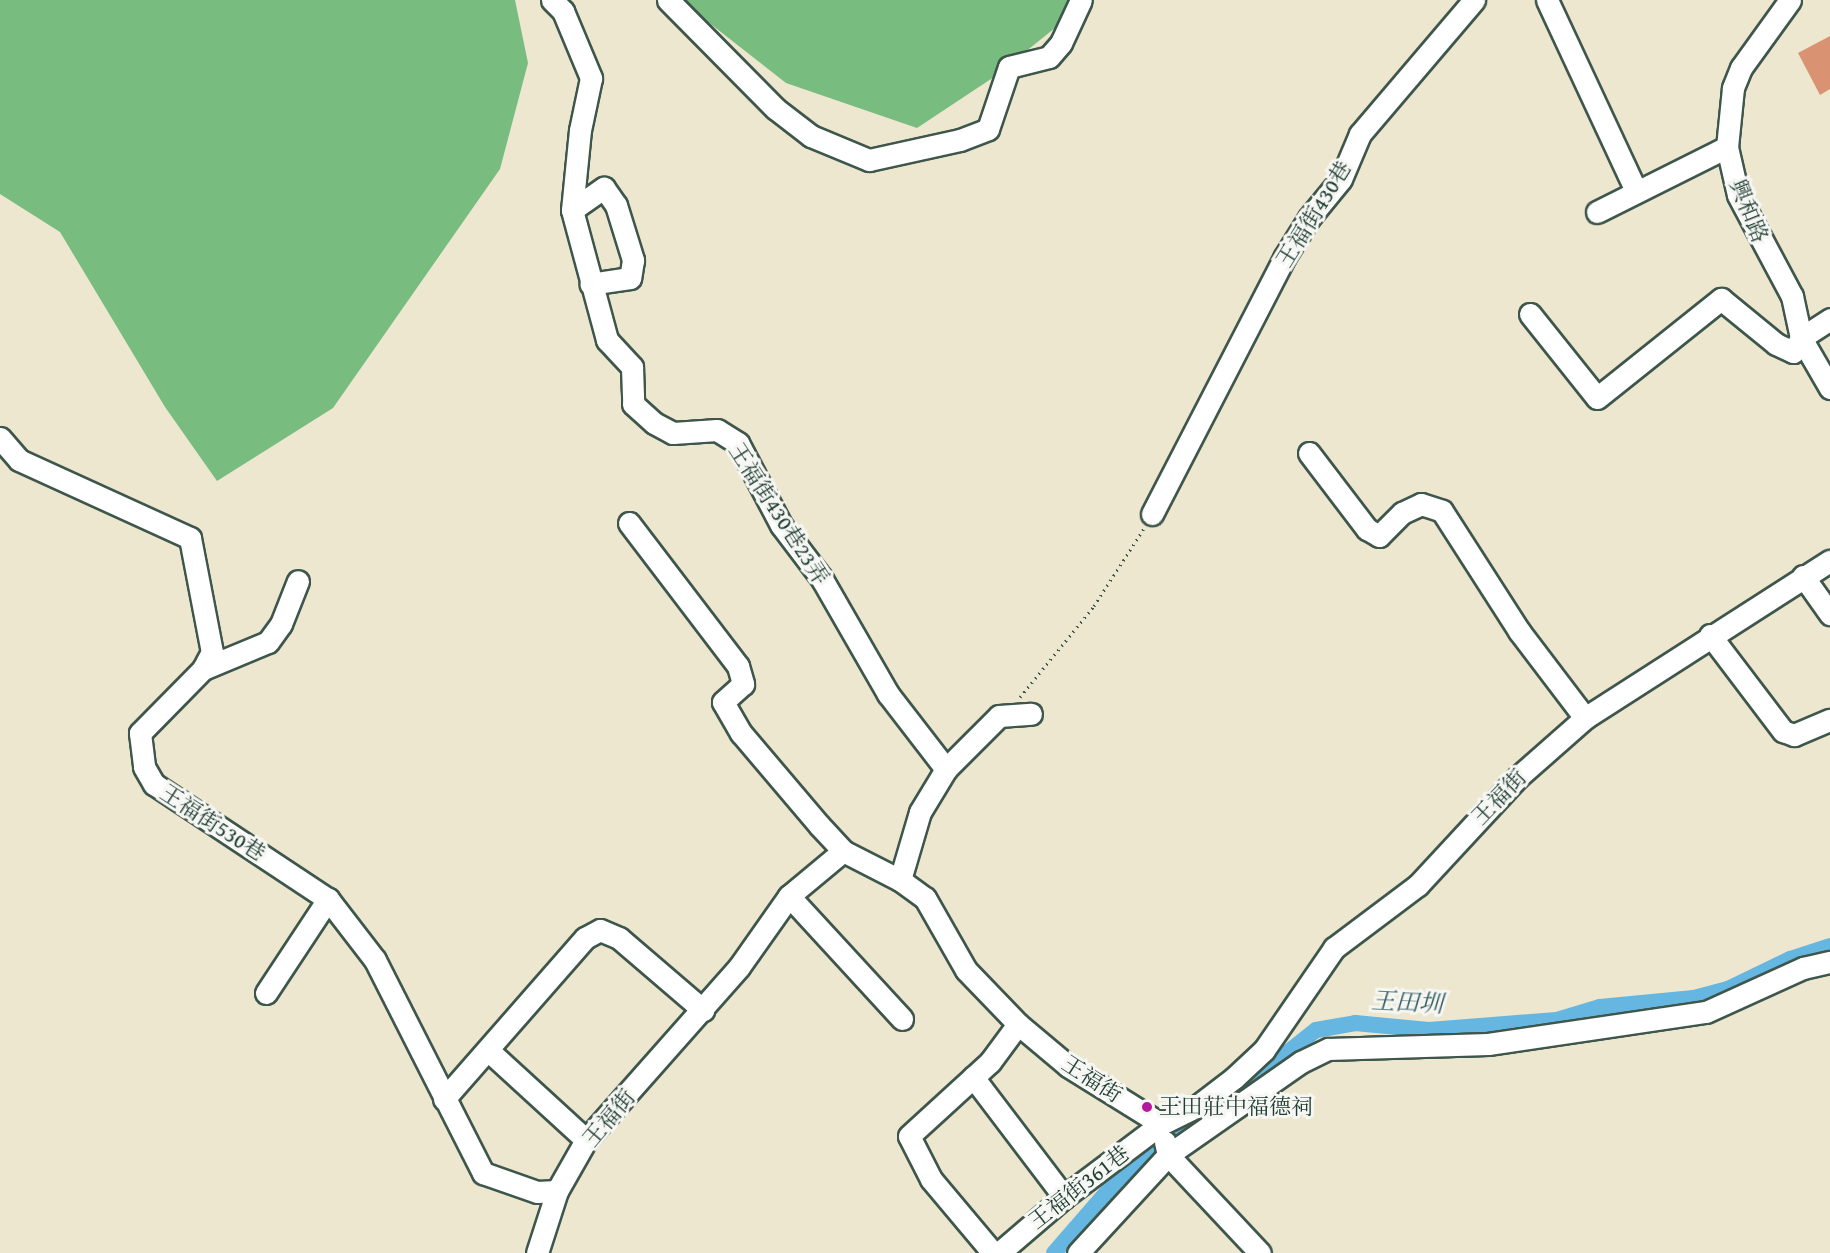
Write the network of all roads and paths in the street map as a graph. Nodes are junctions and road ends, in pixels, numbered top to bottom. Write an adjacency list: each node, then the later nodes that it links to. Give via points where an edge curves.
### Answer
1 (552, 0): 9 (street, 王福街430巷23弄, via 563,11 591,78 579,130)
2 (668, 0): 3 (street, via 776,109 811,135 868,160 960,140 987,129 1009,67 1049,57 1061,43)
3 (1081, 0)
4 (1474, 0): 18 (street, 王福街430巷, via 1360,134 1341,179 1309,218 1284,258)
5 (1547, 0): 8 (street)
6 (1790, 0): 7 (street, 興和路, via 1737,78)
7 (1727, 147): 8 (street); 14 (street, 興和路, via 1738,195 1792,296)
8 (1636, 192): 10 (street)
9 (572, 210): 11 (street, 王福街430巷23弄); 11 (street, via 603,188 616,205 633,260 630,278)
10 (1597, 212)
11 (590, 284): 30 (street, 王福街430巷23弄, via 607,340 632,367 633,404 654,423 673,433 717,430 738,443 781,525 822,579 888,694)
12 (1530, 314): 14 (street, via 1598,398 1722,299 1776,344 1793,352)
13 (1830, 319): 14 (street)
14 (1801, 338): 15 (street, 興和路)
15 (1830, 388)
16 (0, 438): 25 (street, 王福街530巷, via 19,459 190,538 212,652)
17 (1309, 453): 28 (street, via 1368,529 1379,536 1402,513 1421,504 1442,511 1519,630)
18 (1152, 514): 26 (path, via 1094,606)
19 (629, 523): 31 (street, via 738,666 743,684 723,702 741,733)
20 (1830, 561): 21 (street, 王福街)
21 (1803, 576): 23 (street); 24 (street, 王福街)
22 (298, 581): 25 (street, via 281,624 268,642)
23 (1830, 614)
24 (1710, 635): 28 (street, 王福街); 29 (street, via 1783,731 1794,735)
25 (203, 669): 34 (street, 王福街530巷, via 140,734 144,766 154,784)
26 (1006, 714): 27 (street); 30 (street, via 992,720)
27 (1031, 714)
28 (1585, 718): 43 (street, 王福街, via 1517,778 1418,885 1334,948 1300,992 1264,1050 1196,1107)
29 (1830, 720)
30 (946, 769): 32 (street, via 920,812)
31 (843, 851): 32 (street, 王福街); 33 (street, 王福街)
32 (900, 880): 39 (street, 王福街, via 925,898 966,970)
33 (789, 896): 37 (street, 王福街); 38 (street)
34 (328, 898): 36 (street); 42 (street, 王福街530巷, via 375,960)
35 (1830, 962): 45 (street, via 1803,968 1706,1012 1488,1044 1328,1049 1301,1062)
36 (266, 993)
37 (703, 1010): 40 (street, via 619,938 600,930 585,938); 44 (street, 王福街)
38 (902, 1018)
39 (1018, 1024): 41 (street, via 990,1062); 43 (street, 王福街, via 1068,1066)
40 (490, 1052): 42 (street); 44 (street)
41 (973, 1077): 47 (street); 49 (street, via 909,1136 932,1179)
42 (444, 1099): 46 (street, 王福街530巷, via 483,1173 537,1192)
43 (1161, 1124): 45 (street); 47 (street, 王福街361巷)
44 (586, 1140): 46 (street, 王福街)
45 (1168, 1155): 51 (street); 52 (street)
46 (556, 1191): 48 (street, 王福街)
47 (1064, 1197): 50 (street, 王福街361巷)
48 (537, 1253)
49 (993, 1253)
50 (999, 1253)
51 (1078, 1253)
52 (1260, 1253)

